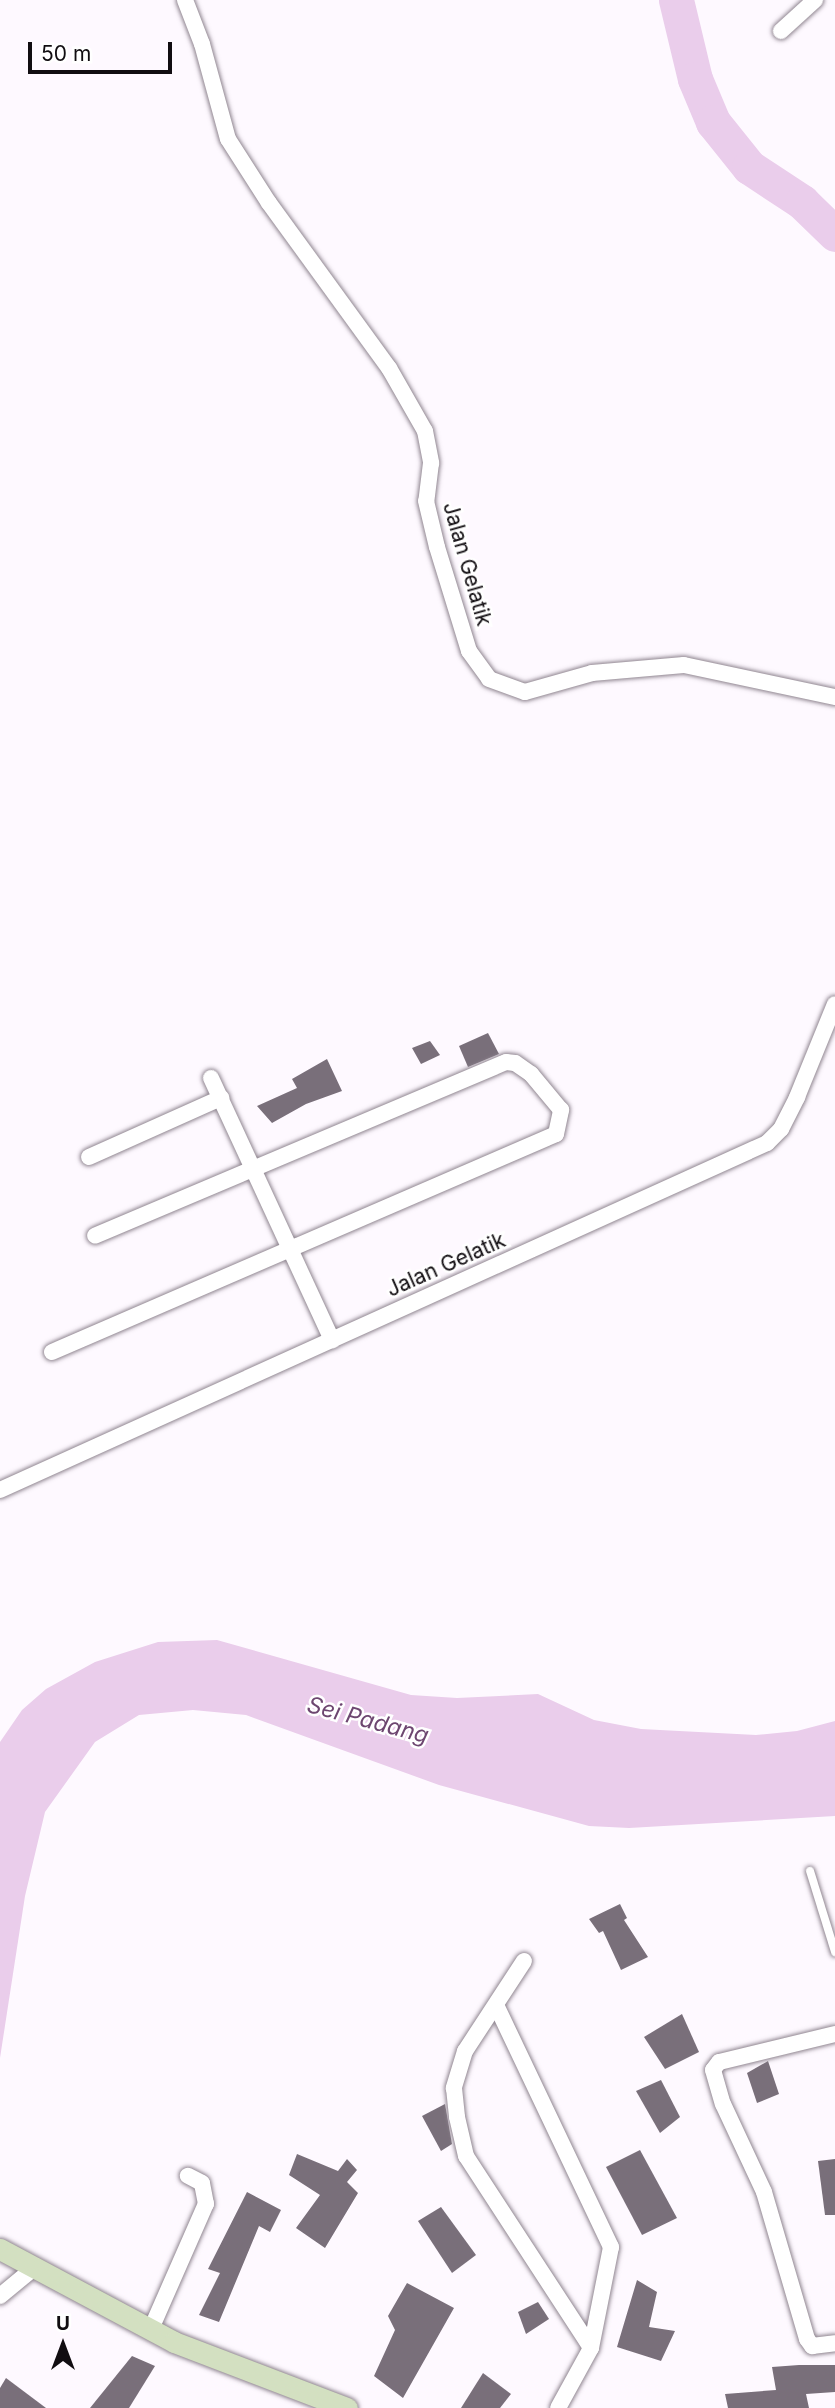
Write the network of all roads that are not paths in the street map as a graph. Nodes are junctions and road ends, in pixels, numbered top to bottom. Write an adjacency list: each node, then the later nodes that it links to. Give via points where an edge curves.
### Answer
1 (185, 0): 4 (street, Jalan Gelatik, via 228,139 269,204 389,368 425,432 431,463 426,501 437,547 469,651 489,679 525,692 592,673 684,665)
2 (815, 0): 3 (street)
3 (781, 31)
4 (835, 697)
5 (835, 1004): 12 (street, Jalan Gelatik, via 782,1129 767,1143)
6 (211, 1078): 7 (street)
7 (221, 1098): 8 (street); 9 (street)
8 (89, 1157)
9 (254, 1171): 10 (street); 11 (street); 11 (street, via 506,1062 531,1074 561,1110 556,1134)
10 (95, 1236)
11 (289, 1246): 12 (street); 13 (street)
12 (332, 1340): 14 (street, Jalan Gelatik)
13 (51, 1352)
14 (0, 1490)
15 (810, 1871): 16 (lane)
16 (835, 1952)
17 (524, 1961): 18 (street)
18 (497, 2007): 26 (street, via 611,2247); 26 (street, via 465,2051 454,2088 466,2156)
19 (835, 2034): 25 (street, via 719,2062 713,2070 764,2192 807,2339 813,2346)
20 (188, 2176): 24 (street, via 202,2183 206,2204)
21 (0, 2249): 22 (main road)
22 (35, 2267): 23 (street); 24 (main road)
23 (0, 2296)
24 (151, 2329): 27 (main road)
25 (835, 2343)
26 (591, 2348): 28 (street)
27 (347, 2408)
28 (558, 2408)

